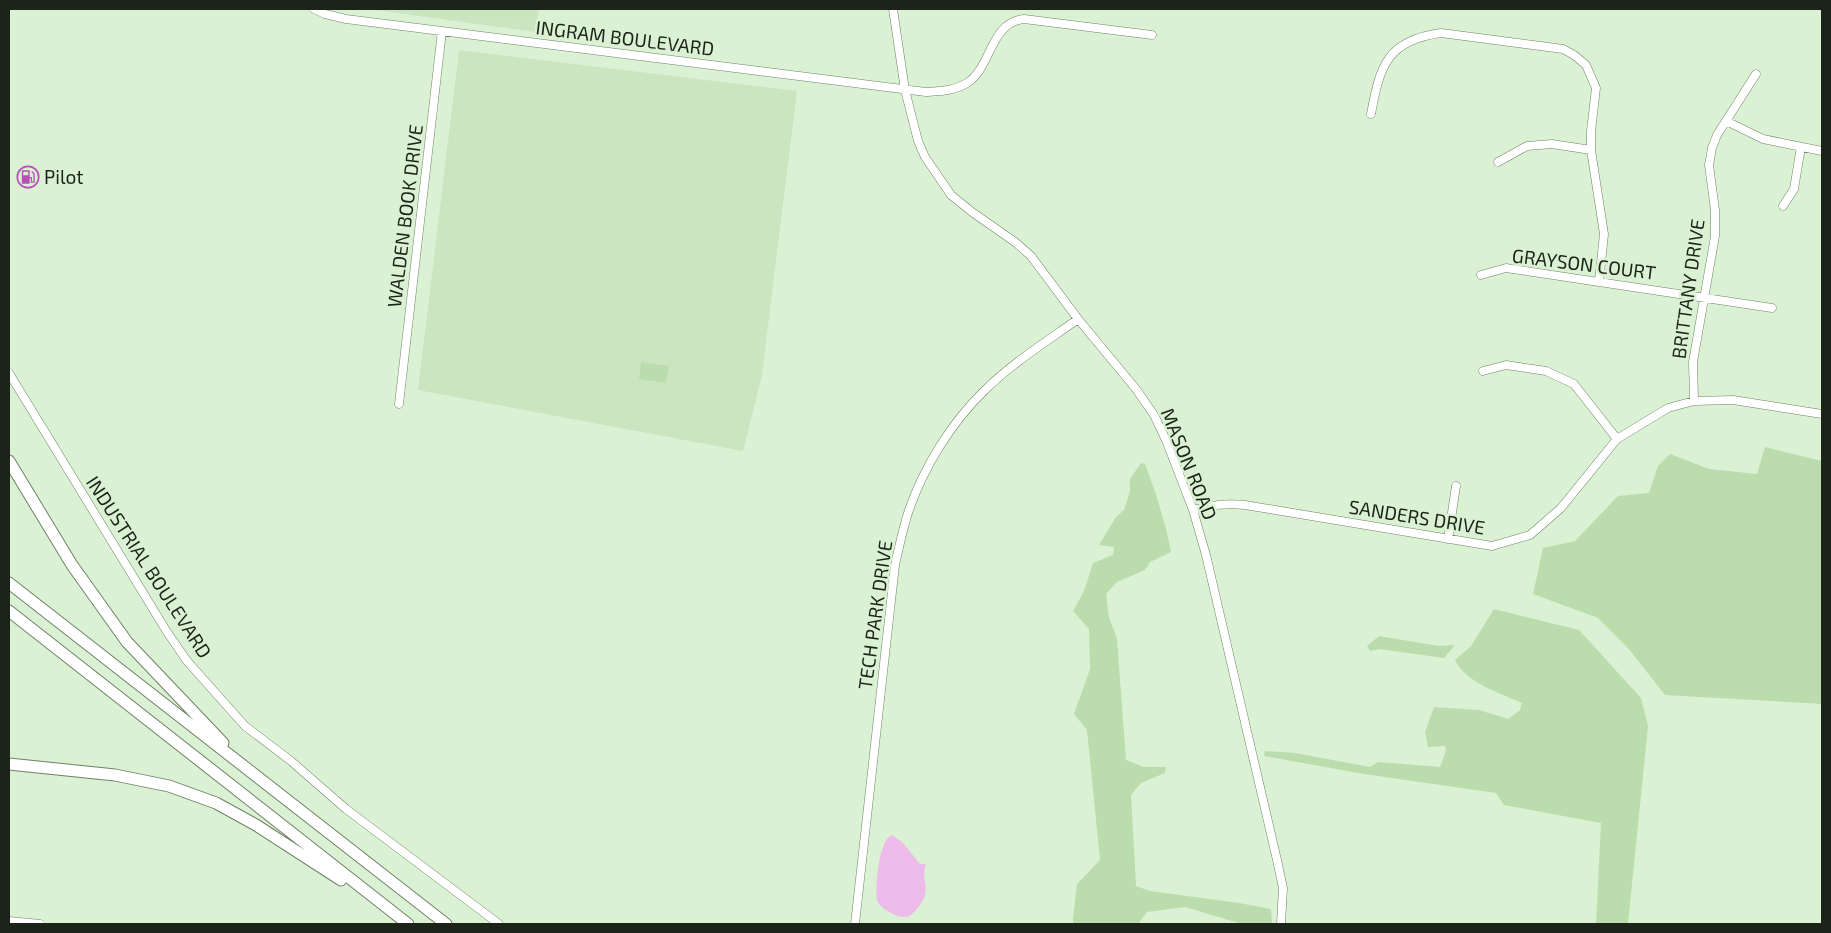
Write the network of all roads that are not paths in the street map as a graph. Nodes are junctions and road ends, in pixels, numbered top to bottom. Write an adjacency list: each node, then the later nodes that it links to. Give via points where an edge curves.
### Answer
1 (314, 9): 3 (street, INGRAM BOULEVARD, via 346,19)
2 (893, 9): 6 (street, MASON ROAD)
3 (442, 31): 6 (street, INGRAM BOULEVARD); 22 (street, WALDEN BOOK DRIVE)
4 (1152, 35): 6 (street, INGRAM BOULEVARD, via 1016,19 999,32 982,66 969,82 942,91)
5 (1756, 74): 8 (street, BRITTANY DRIVE)
6 (905, 90): 18 (street, MASON ROAD, via 918,141 938,178 972,212 1031,256)
7 (1371, 114): 10 (street, via 1383,66 1399,48 1423,36 1441,33 1563,49 1586,66 1596,88)
8 (1726, 122): 9 (street, via 1763,139); 16 (street, BRITTANY DRIVE, via 1716,135 1709,166 1716,222)
9 (1801, 148): 11 (street); 13 (street, via 1794,189)
10 (1591, 150): 12 (street, via 1552,144 1527,146); 15 (street, via 1604,234)
11 (1822, 150)
12 (1498, 162)
13 (1784, 206)
14 (1481, 275): 15 (street, GRAYSON COURT, via 1506,268)
15 (1599, 282): 16 (street, GRAYSON COURT)
16 (1705, 297): 17 (street, GRAYSON COURT); 21 (street, BRITTANY DRIVE, via 1694,362)
17 (1772, 308)
18 (1078, 319): 27 (street, MASON ROAD, via 1154,415); 39 (street, TECH PARK DRIVE, via 1004,373 968,408 936,455 909,511 895,565)
19 (1483, 371): 24 (street, via 1506,365 1546,371 1574,384)
20 (9, 373): 38 (street, INDUSTRIAL BOULEVARD, via 167,632 187,661 244,726 292,762 346,810)
21 (1694, 401): 23 (street, SANDERS DRIVE, via 1733,400); 24 (street, SANDERS DRIVE, via 1668,408)
22 (399, 404)
23 (1822, 414)
24 (1617, 439): 28 (street, SANDERS DRIVE, via 1561,508 1530,535 1492,546)
25 (9, 461): 32 (highway, via 72,565 126,642)
26 (1456, 486): 28 (street)
27 (1193, 510): 28 (street, SANDERS DRIVE, via 1227,503 1245,505); 40 (street, MASON ROAD, via 1278,860 1282,888)
28 (1448, 539)
29 (9, 583): 32 (highway)
30 (9, 611): 33 (highway)
31 (9, 764): 33 (highway, via 115,774 169,786 216,803)
32 (252, 774): 37 (highway)
33 (398, 916): 36 (highway)
34 (9, 921): 35 (street)
35 (40, 924)
36 (408, 924)
37 (446, 924)
38 (499, 924)
39 (855, 924)
40 (1281, 924)

